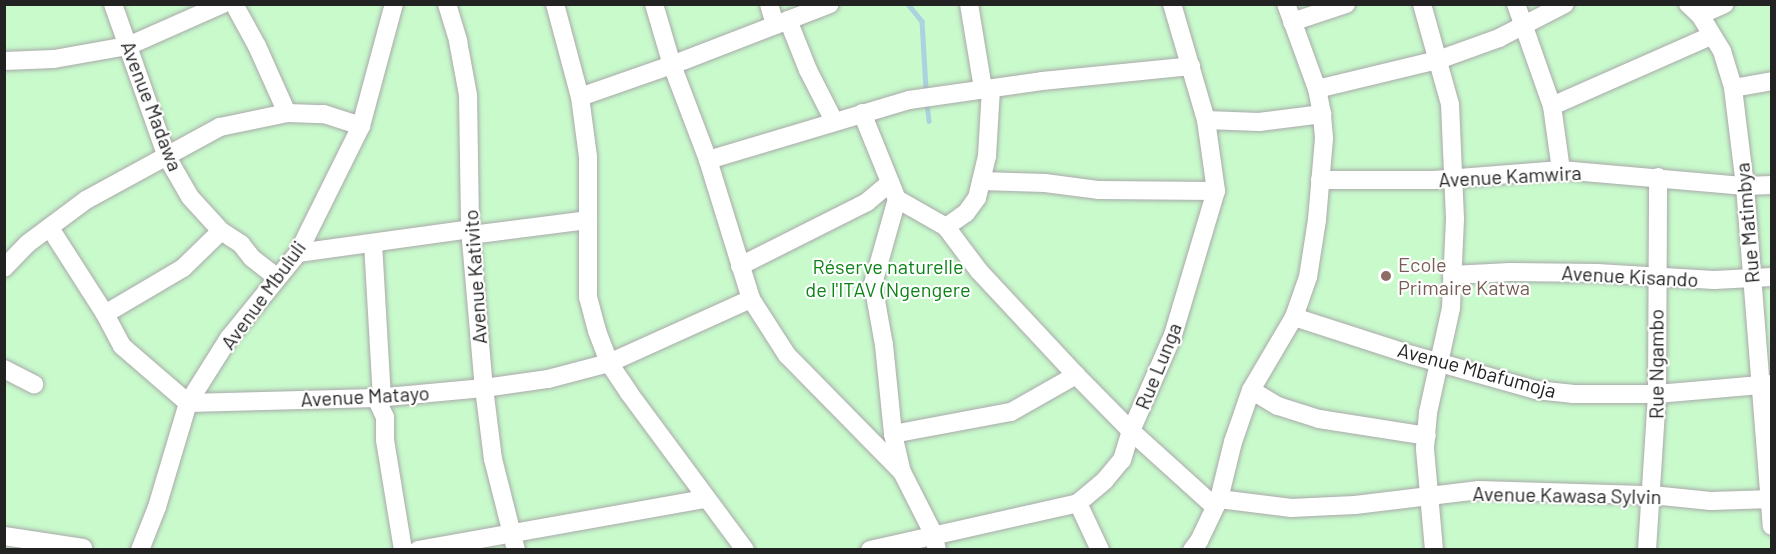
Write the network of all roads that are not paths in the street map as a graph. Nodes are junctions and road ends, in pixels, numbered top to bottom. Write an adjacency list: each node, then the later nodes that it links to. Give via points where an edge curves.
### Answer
1 (113, 4): 23 (street, Avenue Madawa)
2 (223, 4): 23 (street)
3 (234, 4): 34 (street)
4 (394, 4): 39 (street, Avenue Mbululi)
5 (447, 4): 55 (street, Avenue Kativito, via 468,96)
6 (555, 4): 32 (street)
7 (654, 4): 26 (street)
8 (769, 4): 19 (street)
9 (830, 4): 19 (street)
10 (969, 4): 30 (street)
11 (1172, 4): 27 (street, Rue Lunga)
12 (1286, 4): 20 (street)
13 (1346, 4): 20 (street)
14 (1422, 4): 24 (street)
15 (1516, 4): 21 (street)
16 (1564, 4): 21 (street)
17 (1725, 4): 18 (street)
18 (1694, 10): 22 (street, Rue Matimbya)
19 (781, 22): 26 (street); 38 (street)
20 (1292, 22): 31 (street)
21 (1525, 25): 24 (street); 33 (street)
22 (1711, 36): 29 (street, Rue Matimbya, via 1722,51); 33 (street)
23 (128, 46): 25 (street, via 54,59); 40 (street, Avenue Madawa)
24 (1438, 60): 31 (street); 43 (street, via 1450,104)
25 (4, 62)
26 (672, 65): 32 (street); 41 (street)
27 (1191, 66): 30 (street); 37 (street, Rue Lunga)
28 (1772, 81): 29 (street)
29 (1733, 88): 48 (street, Rue Matimbya)
30 (987, 89): 35 (street, via 909,100); 45 (street, via 987,156)
31 (1317, 89): 36 (street)
32 (580, 97): 51 (street, via 588,157)
33 (1552, 106): 42 (street)
34 (287, 113): 39 (street, via 324,114); 40 (street, via 220,127)
35 (862, 113): 38 (street); 49 (street)
36 (1322, 114): 37 (street, via 1259,122); 46 (street)
37 (1206, 120): 50 (street, Rue Lunga)
38 (834, 121): 41 (street)
39 (361, 126): 57 (street, Avenue Mbululi)
40 (167, 157): 52 (street, via 86,200); 54 (street, Avenue Madawa, via 190,196)
41 (708, 160): 58 (street)
42 (1561, 170): 43 (street, Avenue Kamwira); 44 (street, Avenue Kamwira)
43 (1454, 177): 46 (street, Avenue Kamwira); 60 (street)
44 (1658, 177): 48 (street, Avenue Kamwira); 63 (street, Rue Ngambo)
45 (981, 180): 50 (street, via 1098,190); 53 (street, via 977,198 966,213)
46 (1320, 180): 67 (street, via 1308,276)
47 (1772, 185): 48 (street, Avenue Kamwira)
48 (1745, 186): 64 (street, Rue Matimbya)
49 (893, 191): 53 (street); 58 (street); 80 (street, via 873,284)
50 (1216, 191): 79 (street, Rue Lunga, via 1173,335)
51 (588, 220): 55 (street); 69 (street, via 588,297)
52 (50, 228): 59 (street, via 27,244); 66 (street)
53 (946, 228): 71 (street, via 979,271)
54 (221, 231): 61 (street, Avenue Madawa); 66 (street, via 183,268)
55 (470, 232): 56 (street); 74 (street, Avenue Kativito)
56 (374, 243): 57 (street); 77 (street)
57 (298, 253): 61 (street, Avenue Mbululi)
58 (740, 266): 65 (street)
59 (4, 268)
60 (1452, 275): 63 (street, Avenue Kisando, via 1586,273); 68 (street, via 1451,308)
61 (276, 277): 78 (street, Avenue Mbululi, via 229,338)
62 (1772, 277): 64 (street, Avenue Kisando)
63 (1656, 278): 64 (street, Avenue Kisando); 76 (street, Rue Ngambo)
64 (1751, 279): 73 (street, Rue Matimbya)
65 (751, 299): 69 (street, Avenue Matayo); 82 (street, via 787,355)
66 (105, 314): 78 (street, via 122,346)
67 (1294, 317): 68 (street, Avenue Mbafumoja); 75 (street)
68 (1441, 362): 76 (street, Avenue Mbafumoja, via 1536,390); 81 (street, via 1428,413)
69 (609, 363): 74 (street, Avenue Matayo, via 548,379); 85 (street)
70 (4, 369): 72 (street)
71 (1076, 375): 79 (street); 80 (street, via 1011,412)
72 (34, 384)
73 (1767, 385): 76 (street, Avenue Mbafumoja); 86 (street, Rue Matimbya)
74 (484, 388): 77 (street, Avenue Matayo); 92 (street, Avenue Kativito, via 493,459)
75 (1251, 390): 81 (street, via 1278,406 1319,419); 88 (street)
76 (1657, 394): 83 (street, Rue Ngambo)
77 (379, 398): 78 (street, Avenue Matayo); 95 (street)
78 (188, 404): 94 (street, Avenue Mbululi)
79 (1131, 431): 87 (street, Rue Lunga, via 1122,460 1106,480); 88 (street)
80 (893, 434): 82 (street)
81 (1427, 436): 84 (street)
82 (902, 472): 91 (street)
83 (1652, 495): 84 (street, Avenue Kawasa Sylvin, via 1479,490); 86 (street, Avenue Kawasa Sylvin, via 1712,501); 102 (street, Rue Ngambo)
84 (1429, 497): 88 (street, Avenue Kawasa Sylvin, via 1355,506 1291,508); 101 (street)
85 (705, 499): 92 (street); 97 (street)
86 (1770, 499): 89 (street, Rue Matimbya)
87 (1078, 503): 91 (street, Rue Lunga); 99 (street)
88 (1217, 503): 100 (street)
89 (1772, 526)
90 (4, 536): 93 (street)
91 (935, 541): 98 (street, Rue Lunga)
92 (515, 542): 96 (street)
93 (83, 548)
94 (140, 549)
95 (403, 549)
96 (418, 549)
97 (744, 549)
98 (870, 549)
99 (1100, 549)
100 (1192, 549)
101 (1434, 549)
102 (1647, 549)

